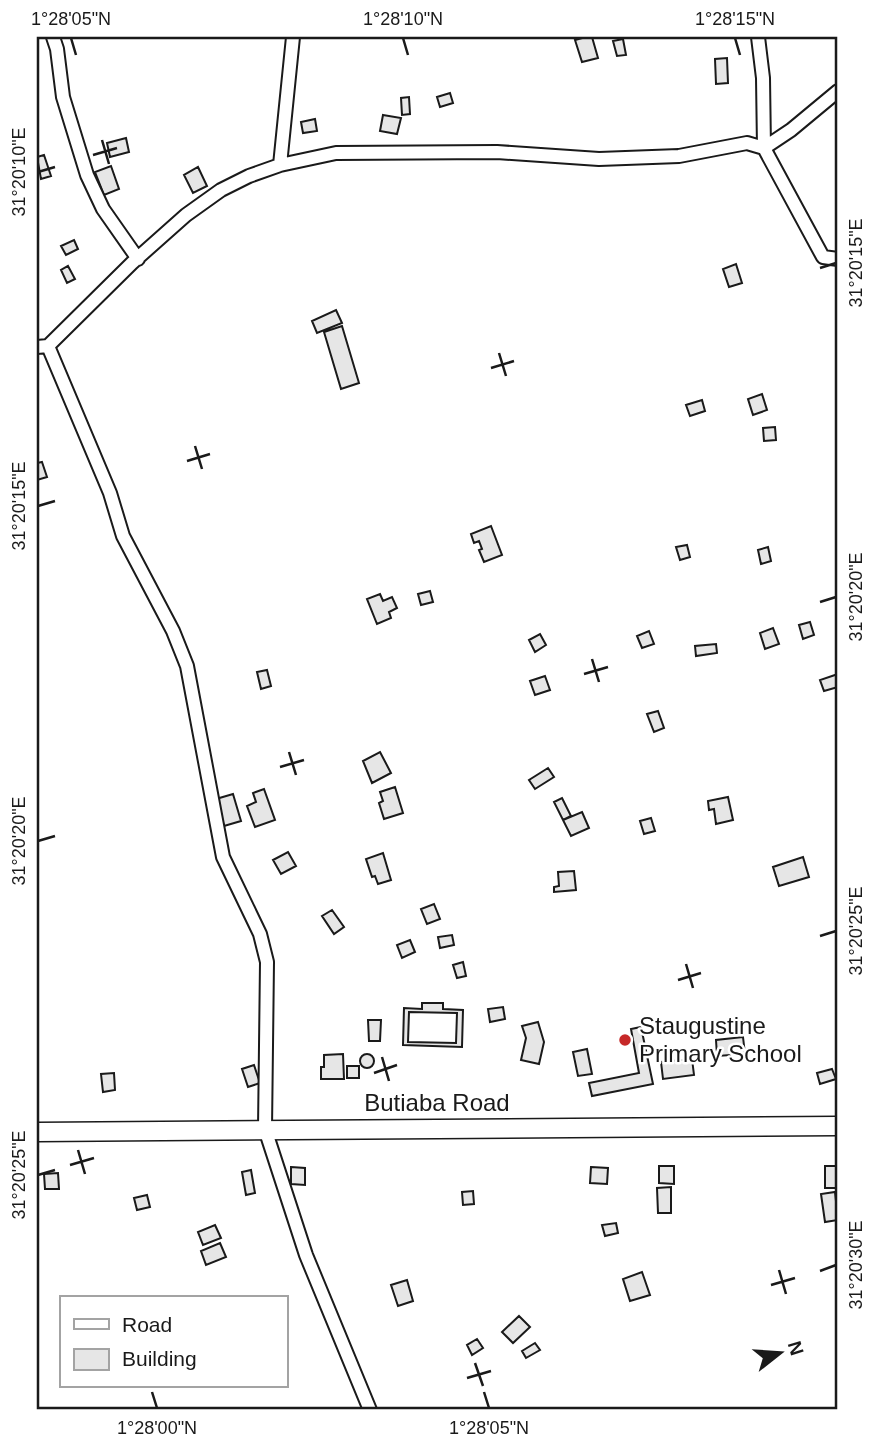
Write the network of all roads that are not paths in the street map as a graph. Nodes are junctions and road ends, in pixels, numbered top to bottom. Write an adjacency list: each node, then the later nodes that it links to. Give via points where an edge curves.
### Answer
1 (53, 37): 7 (street, via 63,97 94,194)
2 (293, 37): 6 (street)
3 (758, 37): 5 (street)
4 (838, 91): 5 (street)
5 (764, 148): 6 (street, via 747,143 679,156 599,159 497,152 336,153); 8 (street, via 823,257)
6 (280, 165): 7 (street, via 221,190)
7 (138, 259): 9 (street)
8 (838, 259)
9 (42, 346): 11 (street, via 110,493 123,536 187,666 223,857 260,934 267,962)
10 (838, 1126): 11 (main road, Butiaba Road)
11 (265, 1129): 12 (main road, Butiaba Road); 13 (street, via 306,1255)
12 (37, 1132)
13 (370, 1410)

